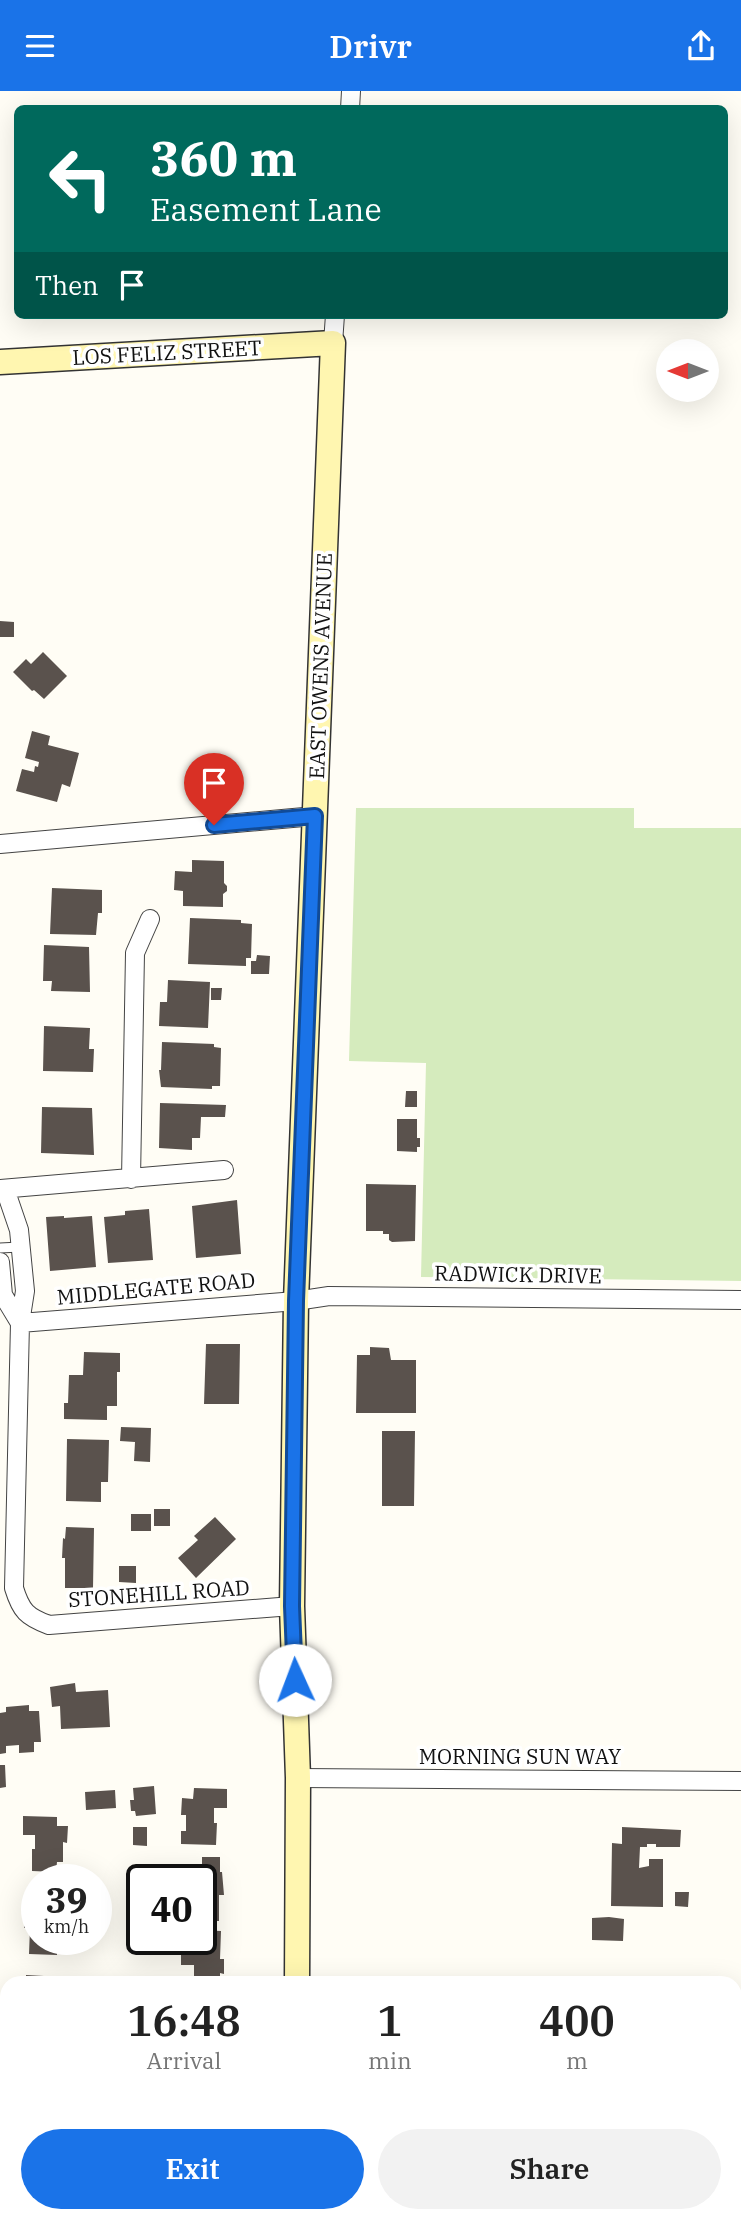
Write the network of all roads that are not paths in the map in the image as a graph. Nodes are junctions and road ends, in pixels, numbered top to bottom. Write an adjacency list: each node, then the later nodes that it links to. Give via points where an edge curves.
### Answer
1 (335, 319): 2 (street, EAST OWENS AVENUE)
2 (333, 343): 3 (street, LOS FELIZ STREET); 4 (street, EAST OWENS AVENUE)
3 (0, 362)
4 (315, 816): 5 (street); 15 (street, EAST OWENS AVENUE)
5 (0, 844)
6 (150, 919): 8 (street, via 135,953)
7 (224, 1170): 8 (street)
8 (131, 1178): 9 (street)
9 (2, 1189): 10 (street); 11 (street, via 19,1230)
10 (0, 1216)
11 (20, 1247): 12 (lane); 16 (street, via 25,1291)
12 (0, 1248)
13 (0, 1262): 16 (street, via 3,1295)
14 (741, 1300): 15 (street, RADWICK DRIVE, via 329,1296)
15 (296, 1301): 16 (street, MIDDLEGATE ROAD); 17 (street, EAST OWENS AVENUE)
16 (20, 1323): 17 (street, STONEHILL ROAD, via 14,1588 18,1604 30,1618 50,1625)
17 (292, 1606): 18 (street, EAST OWENS AVENUE)
18 (298, 1777): 19 (street, MORNING SUN WAY); 20 (street, EAST OWENS AVENUE)
19 (741, 1781)
20 (297, 1976)

